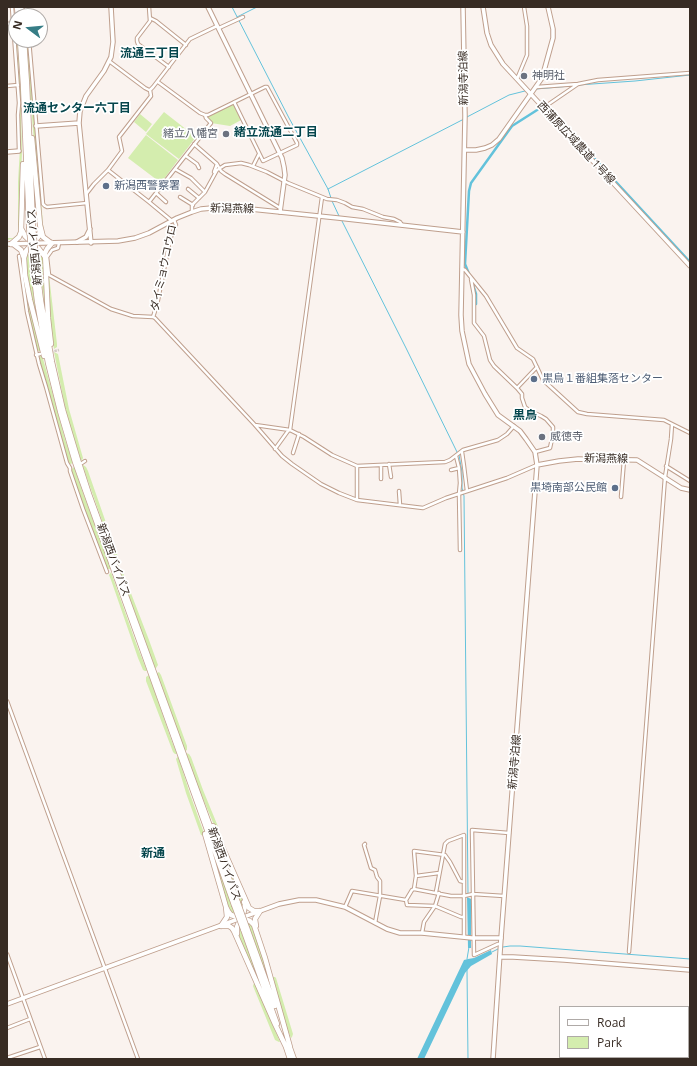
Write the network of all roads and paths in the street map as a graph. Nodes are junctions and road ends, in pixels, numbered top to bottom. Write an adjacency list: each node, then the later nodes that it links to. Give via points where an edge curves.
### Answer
1 (111, 7): 16 (main road, via 114,42)
2 (149, 7): 9 (street)
3 (208, 7): 10 (main road)
4 (463, 7): 35 (main road, 新潟寺泊線)
5 (483, 7): 19 (main road, 西蒲原広域農道 1号線, via 492,45 503,64)
6 (524, 7): 19 (street, via 527,55)
7 (548, 7): 24 (main road, via 553,38 542,78)
8 (242, 17): 10 (street)
9 (150, 18): 11 (street); 17 (street, via 137,42)
10 (218, 27): 11 (street, via 194,37); 27 (main road)
11 (186, 44): 17 (street)
12 (16, 48): 22 (street)
13 (21, 48): 29 (highway, 新潟西バイパス)
14 (24, 48): 29 (highway, 新潟西バイパス)
15 (30, 48): 33 (street)
16 (109, 61): 25 (street); 32 (main road, via 86,96)
17 (169, 67): 20 (street)
18 (690, 73): 21 (street)
19 (517, 79): 26 (main road, 西蒲原広域農道 1号線)
20 (158, 82): 25 (street); 31 (street)
21 (582, 83): 24 (street); 30 (street)
22 (18, 85): 23 (street); 37 (street)
23 (7, 86)
24 (536, 87): 26 (main road)
25 (150, 90): 46 (street, via 151,96 120,137 122,152)
26 (530, 93): 30 (main road, 西蒲原広域農道 1号線); 35 (main road, via 499,139 485,148)
27 (250, 94): 28 (street); 38 (main road); 38 (street, via 265,86 268,88 297,143)
28 (234, 102): 31 (street); 39 (street)
29 (26, 105): 64 (highway); 66 (highway); 84 (highway, 新潟西バイパス, bridge, via 34,261)
30 (543, 108): 77 (main road, 西蒲原広域農道 1号線)
31 (205, 115): 34 (street, via 211,123)
32 (78, 122): 33 (main road); 51 (main road)
33 (36, 126): 58 (street, via 44,205 47,207)
34 (194, 144): 40 (street); 41 (street)
35 (465, 150): 68 (main road, 新潟寺泊線)
36 (7, 152): 37 (main road)
37 (19, 152)
38 (280, 153): 39 (street, via 263,161); 48 (main road)
39 (259, 154): 42 (street)
40 (186, 156): 43 (street); 45 (street)
41 (217, 164): 44 (street); 47 (street)
42 (253, 166): 44 (street, via 241,163); 48 (street)
43 (199, 168)
44 (219, 168): 47 (street); 60 (street)
45 (175, 169): 50 (street, via 191,178); 52 (street)
46 (108, 170): 51 (street); 56 (street)
47 (214, 174): 50 (street)
48 (284, 180): 54 (street); 60 (main road)
49 (188, 189): 55 (street)
50 (205, 192): 55 (street)
51 (86, 193): 58 (main road)
52 (156, 193): 56 (street); 57 (street)
53 (180, 197): 59 (street)
54 (322, 197): 62 (street); 65 (street, via 394,219)
55 (199, 198): 59 (street)
56 (149, 202): 63 (street)
57 (166, 202)
58 (87, 203): 67 (main road)
59 (193, 204): 61 (street)
60 (280, 210): 61 (main road, 新潟燕線, via 214,207); 62 (main road, 新潟燕線)
61 (192, 212): 63 (main road, 新潟燕線)
62 (319, 216): 65 (main road, 新潟燕線); 89 (street)
63 (173, 220): 72 (main road, 新潟燕線, via 135,238); 80 (street, ダイミョウコウロ, via 176,225 170,239)
64 (40, 225): 69 (highway, via 43,238); 74 (highway, via 39,236)
65 (402, 225): 68 (main road, 新潟燕線)
66 (21, 227): 73 (highway, via 19,237); 74 (highway)
67 (90, 229): 71 (main road, via 85,238); 72 (main road)
68 (463, 232): 78 (main road, 新潟寺泊線)
69 (52, 243): 70 (main road, 新潟燕線); 74 (main road, 新潟燕線); 76 (highway, via 46,250)
70 (59, 243): 71 (main road, 新潟燕線); 80 (street, via 58,248 47,257 49,275 110,309 133,316)
71 (76, 243): 72 (main road, 新潟燕線)
72 (91, 243)
73 (10, 244): 74 (main road, 新潟燕線); 75 (highway, via 21,250)
74 (33, 244): 75 (highway); 76 (highway, via 41,250)
75 (21, 257): 82 (street, via 27,312); 84 (highway, via 47,366)
76 (45, 259): 84 (highway, via 48,318)
77 (690, 266)
78 (462, 268): 79 (street); 88 (main road, 新潟寺泊線, via 461,323 470,364 498,415)
79 (471, 278): 83 (street, via 487,297 517,348 533,359); 85 (street, via 474,323 484,336 490,360)
80 (154, 317): 87 (street)
81 (40, 354): 82 (street)
82 (36, 355): 108 (street)
83 (537, 367): 85 (street); 86 (street, via 543,380 578,412 664,420)
84 (56, 386): 125 (highway, 新潟西バイパス, via 89,494)
85 (517, 388): 94 (street, via 522,394 525,407 546,419 553,427 550,448)
86 (672, 424): 90 (street); 106 (street)
87 (255, 425): 89 (street); 92 (street)
88 (514, 426): 93 (street, via 498,440); 94 (main road, 新潟寺泊線)
89 (290, 430): 91 (street); 92 (street)
90 (690, 433)
91 (299, 434): 95 (street); 99 (street)
92 (275, 450): 120 (street, via 321,484)
93 (461, 452): 96 (street); 117 (street)
94 (535, 452): 104 (main road, 新潟寺泊線)
95 (293, 453)
96 (456, 456): 101 (street, via 445,462); 109 (street)
97 (624, 460): 104 (main road, 新潟燕線, via 570,459); 112 (main road, 新潟燕線, via 637,460); 119 (street)
98 (85, 461): 100 (street)
99 (344, 461): 102 (street); 105 (street)
100 (82, 463)
101 (389, 464): 103 (street); 111 (street)
102 (343, 465)
103 (381, 465): 105 (street); 113 (street)
104 (537, 465): 117 (street); 126 (main road, 新潟寺泊線)
105 (357, 466): 120 (street)
106 (666, 466): 112 (street); 114 (street)
107 (73, 467): 108 (street)
108 (70, 468): 123 (street)
109 (458, 468): 110 (street); 118 (street)
110 (451, 470)
111 (390, 477)
112 (665, 477): 115 (main road, 新潟燕線, via 681,488); 155 (street)
113 (381, 479)
114 (690, 481)
115 (690, 490)
116 (399, 491): 121 (street)
117 (466, 492): 118 (street)
118 (460, 494): 121 (street, via 423,508); 122 (street)
119 (621, 497)
120 (357, 500): 121 (street)
121 (400, 505)
122 (460, 550)
123 (107, 572)
124 (7, 701): 158 (street)
125 (197, 797): 132 (highway); 141 (highway); 165 (highway, 新潟西バイパス, bridge)
126 (509, 833): 135 (street, via 472,830); 138 (main road, 新潟寺泊線)
127 (365, 844): 136 (street, via 371,868 375,870 380,881)
128 (443, 855): 129 (street); 130 (street, via 414,851); 131 (street, via 450,862 460,881); 131 (street, via 448,841 464,836)
129 (439, 873): 130 (street); 134 (street)
130 (416, 876): 133 (street)
131 (464, 882): 137 (street)
132 (241, 889): 143 (highway, via 249,908); 145 (highway, via 245,904)
133 (414, 889): 134 (street); 139 (street)
134 (438, 893): 137 (street); 140 (street)
135 (472, 895): 137 (street); 138 (street); 151 (street)
136 (380, 896): 139 (street); 142 (street, via 352,891); 146 (street)
137 (464, 896): 144 (street)
138 (504, 896): 152 (main road, 新潟寺泊線)
139 (406, 900): 140 (street, via 407,905)
140 (435, 906): 144 (street); 148 (street, via 424,922)
141 (226, 907): 145 (highway, via 231,915); 147 (highway, via 227,917)
142 (345, 907): 143 (main road, via 316,900 299,900); 146 (main road)
143 (260, 911): 145 (main road); 149 (highway, via 255,919)
144 (464, 917): 150 (street)
145 (241, 919): 147 (main road); 149 (highway, via 252,923); 154 (highway, via 236,930)
146 (375, 923): 148 (main road, via 400,932)
147 (221, 926): 154 (highway, via 232,928); 158 (main road)
148 (422, 933): 150 (main road)
149 (257, 934): 165 (highway)
150 (465, 937): 151 (main road)
151 (473, 938): 152 (main road); 153 (street, via 474,955)
152 (501, 938): 153 (main road, 新潟寺泊線)
153 (501, 945): 157 (main road, 新潟寺泊線)
154 (241, 949): 165 (highway)
155 (629, 952)
156 (7, 954): 160 (street)
157 (500, 955): 159 (main road); 171 (main road, 新潟寺泊線)
158 (105, 968): 160 (main road); 168 (street)
159 (690, 970)
160 (23, 998): 161 (main road); 162 (street)
161 (7, 1004)
162 (30, 1019): 163 (street); 164 (street)
163 (7, 1028)
164 (40, 1047): 166 (street); 167 (street)
165 (288, 1048): 169 (highway, 新潟西バイパス); 170 (highway, 新潟西バイパス)
166 (7, 1058)
167 (45, 1059)
168 (138, 1059)
169 (290, 1059)
170 (294, 1059)
171 (493, 1059)

